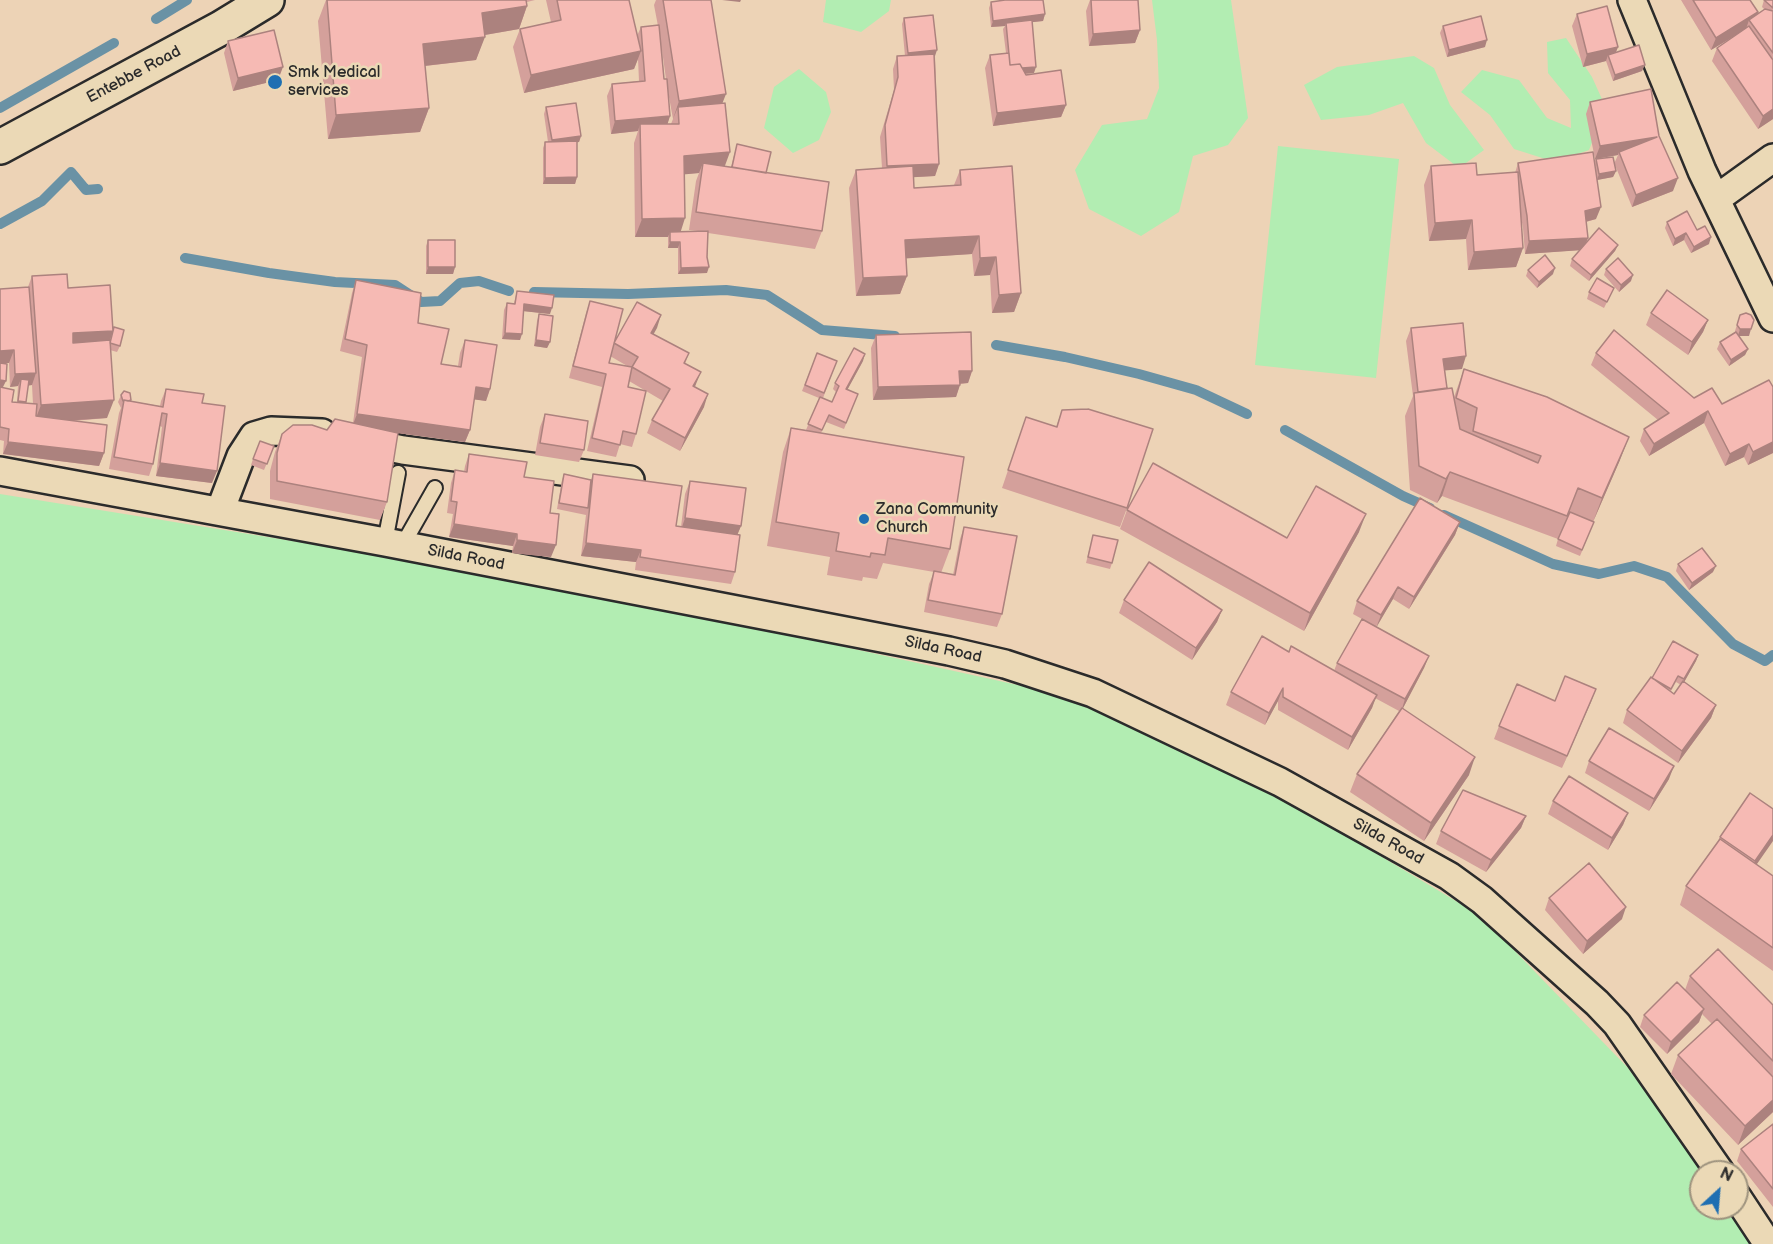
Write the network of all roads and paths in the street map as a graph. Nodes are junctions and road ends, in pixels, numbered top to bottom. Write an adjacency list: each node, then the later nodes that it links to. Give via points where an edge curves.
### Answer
1 (267, 0): 3 (main road, Entebbe Road)
2 (1632, 0): 5 (street)
3 (0, 147)
4 (1773, 158): 5 (street)
5 (1716, 199): 6 (street)
6 (1773, 318)
7 (0, 471): 11 (street, Silda Road)
8 (398, 473): 12 (lane)
9 (653, 483): 11 (street, via 403,450 312,432 271,431 254,436 241,456)
10 (435, 488): 12 (lane)
11 (220, 512): 12 (street, Silda Road)
12 (394, 544): 13 (street, Silda Road, via 949,651 1005,664 1103,698 1280,782 1440,871 1482,900 1617,1024)
13 (1712, 1160)
14 (1749, 1215): 15 (street)
15 (1768, 1244)

